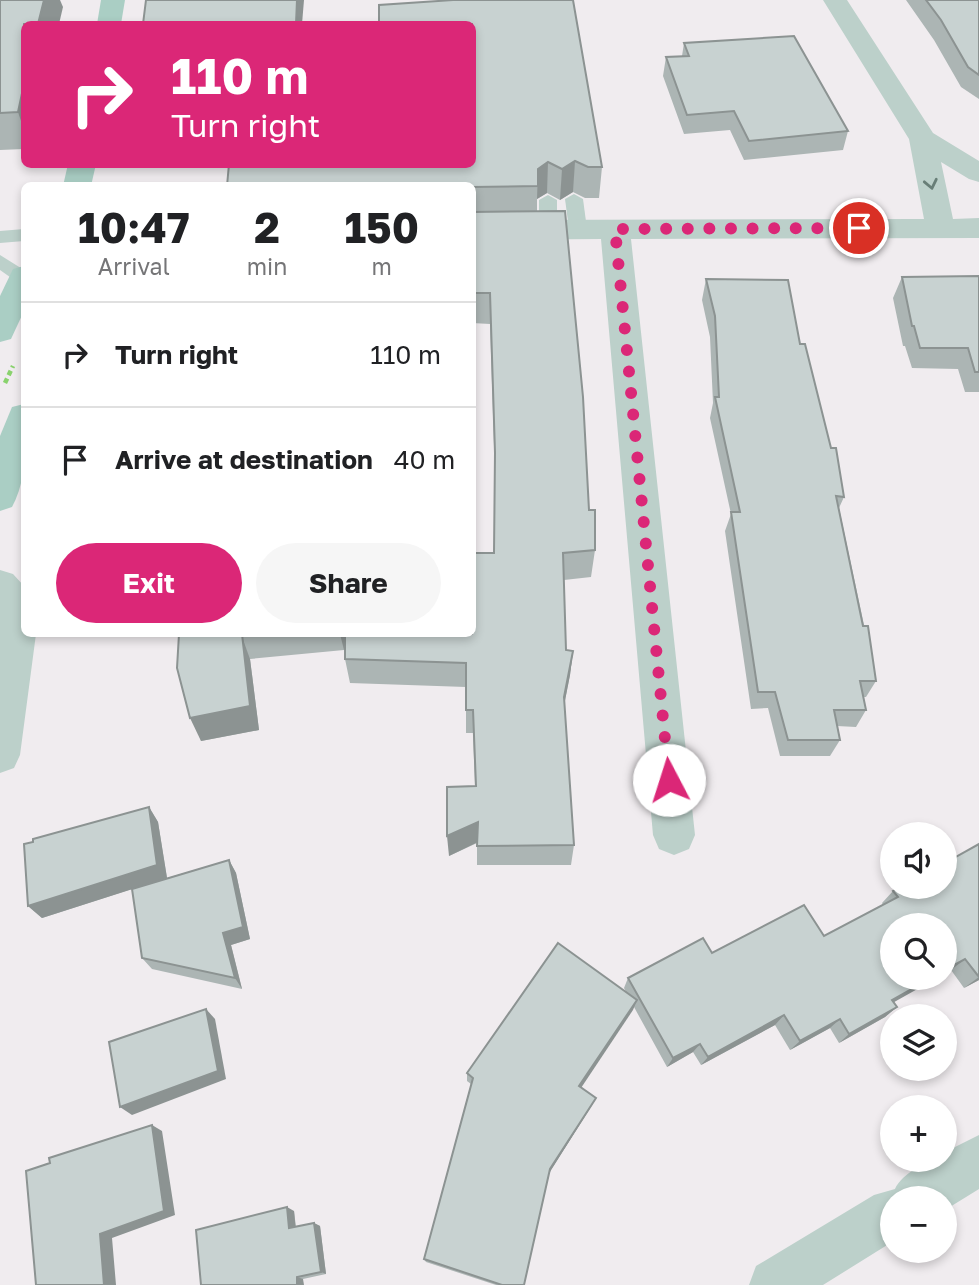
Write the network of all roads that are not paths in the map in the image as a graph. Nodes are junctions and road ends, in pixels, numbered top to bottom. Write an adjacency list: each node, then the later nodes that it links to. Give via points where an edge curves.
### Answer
1 (113, 0): 3 (main road)
2 (835, 0): 4 (street)
3 (110, 21)
4 (923, 139): 5 (street); 8 (street, one-way to 8)
5 (979, 173)
6 (574, 199): 10 (lane)
7 (548, 200): 13 (lane)
8 (940, 228): 9 (street); 11 (street)
9 (979, 228)
10 (578, 229): 11 (street); 13 (street)
11 (615, 229): 22 (street)
12 (476, 230): 13 (street)
13 (548, 230)
14 (21, 235): 15 (lane)
15 (0, 237)
16 (16, 271): 17 (main road)
17 (0, 331)
18 (21, 425): 19 (main road)
19 (0, 497)
20 (0, 585): 21 (street, via 20,607)
21 (0, 755)
22 (674, 835)
23 (979, 1160): 24 (street)
24 (937, 1186)
25 (880, 1220): 26 (street)
26 (775, 1285)

